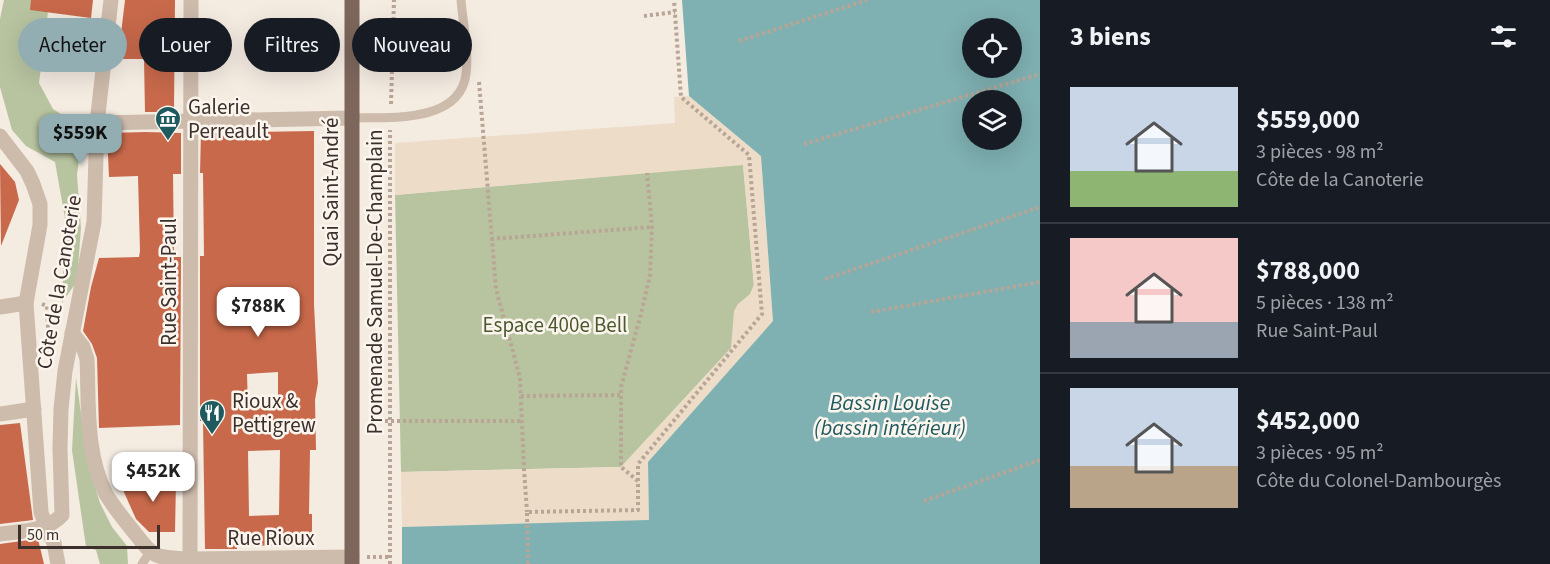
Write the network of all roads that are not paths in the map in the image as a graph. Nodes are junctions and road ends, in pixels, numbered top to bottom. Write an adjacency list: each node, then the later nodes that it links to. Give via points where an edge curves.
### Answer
1 (111, 0): 7 (street, Côte de la Canoterie)
2 (191, 0): 6 (street, Rue Saint-Paul)
3 (352, 0): 5 (main road, Quai Saint-André)
4 (461, 0): 5 (lane, via 466,76 461,91 450,103 417,115)
5 (351, 118): 6 (street); 17 (main road, Quai Saint-André)
6 (189, 121): 7 (street); 18 (street, Rue Saint-Paul)
7 (97, 123): 11 (street, Côte de la Canoterie, via 94,222)
8 (0, 136): 9 (street, via 27,171 40,204)
9 (26, 303): 10 (street); 12 (street)
10 (0, 307)
11 (72, 333): 14 (street, Côte de la Canoterie, via 61,409 62,514); 16 (street, via 87,359 96,467 106,493)
12 (34, 409): 13 (street); 14 (street, via 41,512)
13 (0, 414)
14 (46, 527): 15 (street); 19 (street)
15 (0, 534)
16 (146, 558): 18 (street, Rue Rioux)
17 (352, 561): 18 (street, Rue Rioux)
18 (190, 562)
19 (58, 564)

